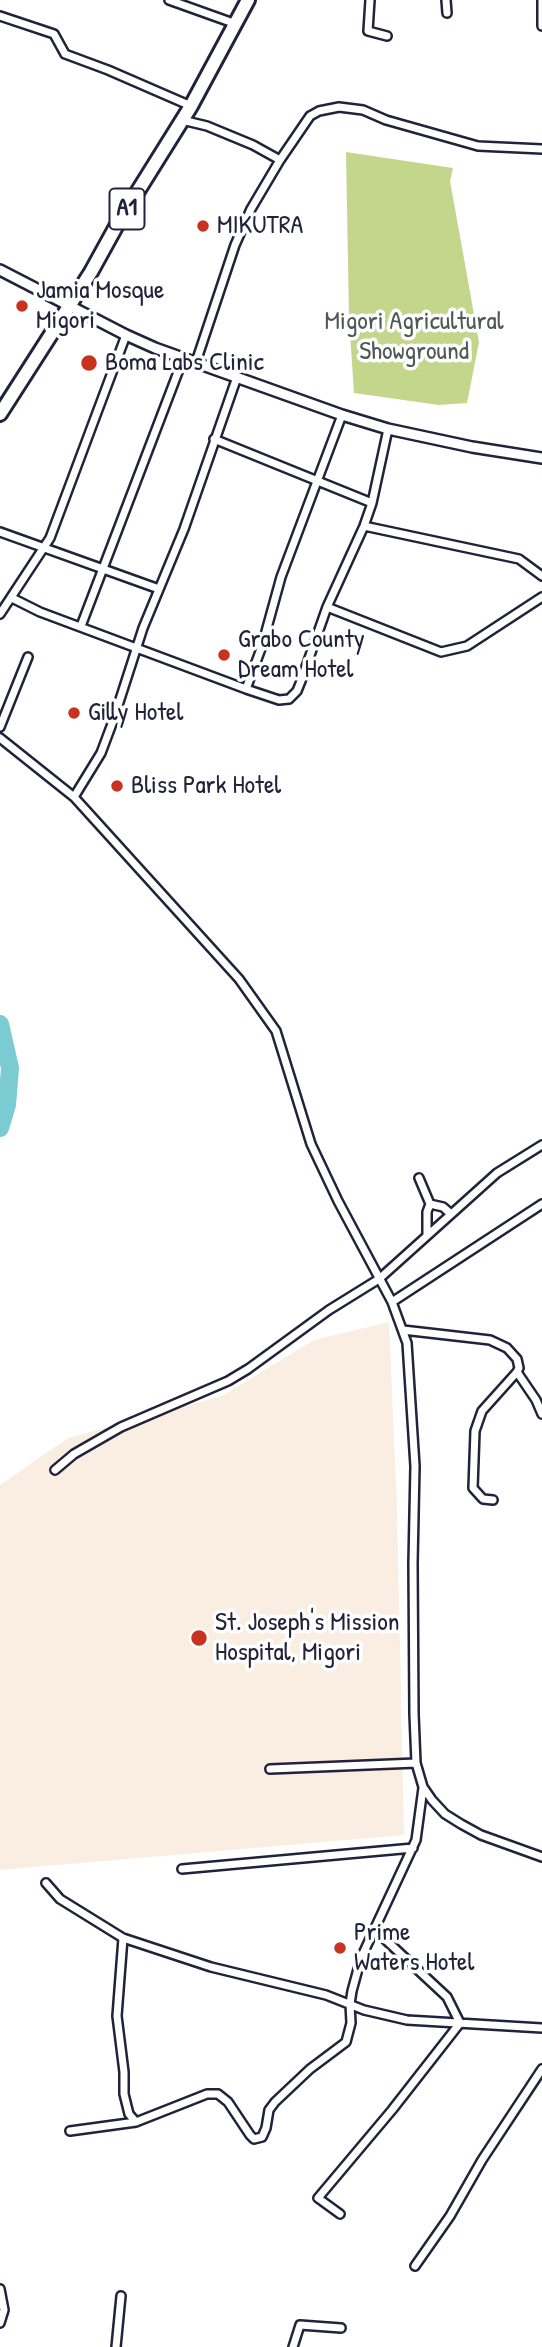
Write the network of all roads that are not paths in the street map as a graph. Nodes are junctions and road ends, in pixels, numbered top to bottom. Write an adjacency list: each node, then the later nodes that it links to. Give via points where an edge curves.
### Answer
1 (169, 0): 8 (street)
2 (248, 0): 8 (highway, A1)
3 (370, 0): 10 (street, via 368,31)
4 (446, 0): 6 (street)
5 (542, 0): 9 (street)
6 (447, 12)
7 (0, 16): 11 (street, via 54,34 65,54)
8 (236, 24): 11 (highway, A1)
9 (542, 26)
10 (387, 36)
11 (191, 106): 12 (highway, A1)
12 (182, 120): 14 (street, via 207,126); 16 (highway, A1)
13 (542, 149): 14 (street, via 478,146 363,110 339,107 310,116)
14 (280, 160): 19 (street, via 235,245)
15 (0, 271): 16 (street)
16 (69, 306): 17 (street); 21 (highway, A1)
17 (126, 335): 18 (street); 30 (street)
18 (183, 359): 19 (street); 31 (street)
19 (196, 362): 20 (street)
20 (237, 377): 22 (street); 24 (street)
21 (0, 414)
22 (342, 415): 23 (street); 26 (street)
23 (388, 429): 25 (street); 27 (street)
24 (214, 439): 26 (street); 33 (street)
25 (542, 458)
26 (316, 481): 27 (street); 41 (street)
27 (372, 503): 28 (street)
28 (364, 526): 32 (street, via 519,559); 36 (street)
29 (0, 532): 30 (street)
30 (44, 550): 31 (street); 35 (street)
31 (104, 570): 33 (street); 38 (street)
32 (542, 576)
33 (159, 589): 39 (street)
34 (542, 597): 36 (street, via 467,646 441,652)
35 (12, 598): 37 (street); 38 (street)
36 (327, 607): 41 (street, via 293,696 279,700)
37 (0, 614)
38 (81, 626): 39 (street)
39 (136, 648): 41 (street); 44 (street, via 101,752)
40 (28, 657): 42 (street)
41 (246, 689)
42 (0, 727)
43 (0, 738): 44 (street)
44 (74, 797): 51 (street, via 267,1015 283,1051 311,1144)
45 (542, 1145): 49 (street, via 509,1164)
46 (419, 1178): 48 (street)
47 (542, 1203): 52 (street)
48 (430, 1204): 49 (street); 50 (street)
49 (451, 1214): 50 (street)
50 (427, 1235): 51 (street)
51 (379, 1279): 52 (street); 56 (street, via 229,1381 121,1427)
52 (392, 1302): 53 (street)
53 (403, 1330): 54 (street, via 489,1340 512,1353 519,1363); 58 (street, via 415,1466)
54 (517, 1372): 55 (street); 57 (street, via 482,1411 475,1431 473,1488 483,1499)
55 (542, 1414)
56 (55, 1470)
57 (493, 1500)
58 (416, 1763): 59 (street); 60 (street)
59 (270, 1769)
60 (423, 1787): 61 (street); 62 (street, via 445,1814 461,1824)
61 (413, 1848): 63 (street); 65 (street)
62 (542, 1857)
63 (182, 1869)
64 (47, 1883): 66 (street, via 60,1899)
65 (374, 1929): 67 (street, via 361,1958); 68 (street, via 447,1997)
66 (123, 1938): 67 (street); 71 (street, via 117,2016 124,2094)
67 (350, 2004): 68 (street, via 407,2020); 71 (street, via 346,2042 275,2102 262,2137 254,2139 222,2096 212,2093)
68 (460, 2023): 69 (street); 73 (street, via 318,2198)
69 (542, 2028)
70 (542, 2069): 74 (street)
71 (136, 2122): 72 (street)
72 (71, 2131)
73 (340, 2214)
74 (415, 2266)
75 (0, 2289): 77 (street, via 4,2310)
76 (121, 2296): 79 (street)
77 (0, 2323)
78 (341, 2328): 80 (street, via 300,2325)
79 (116, 2347)
80 (293, 2347)

